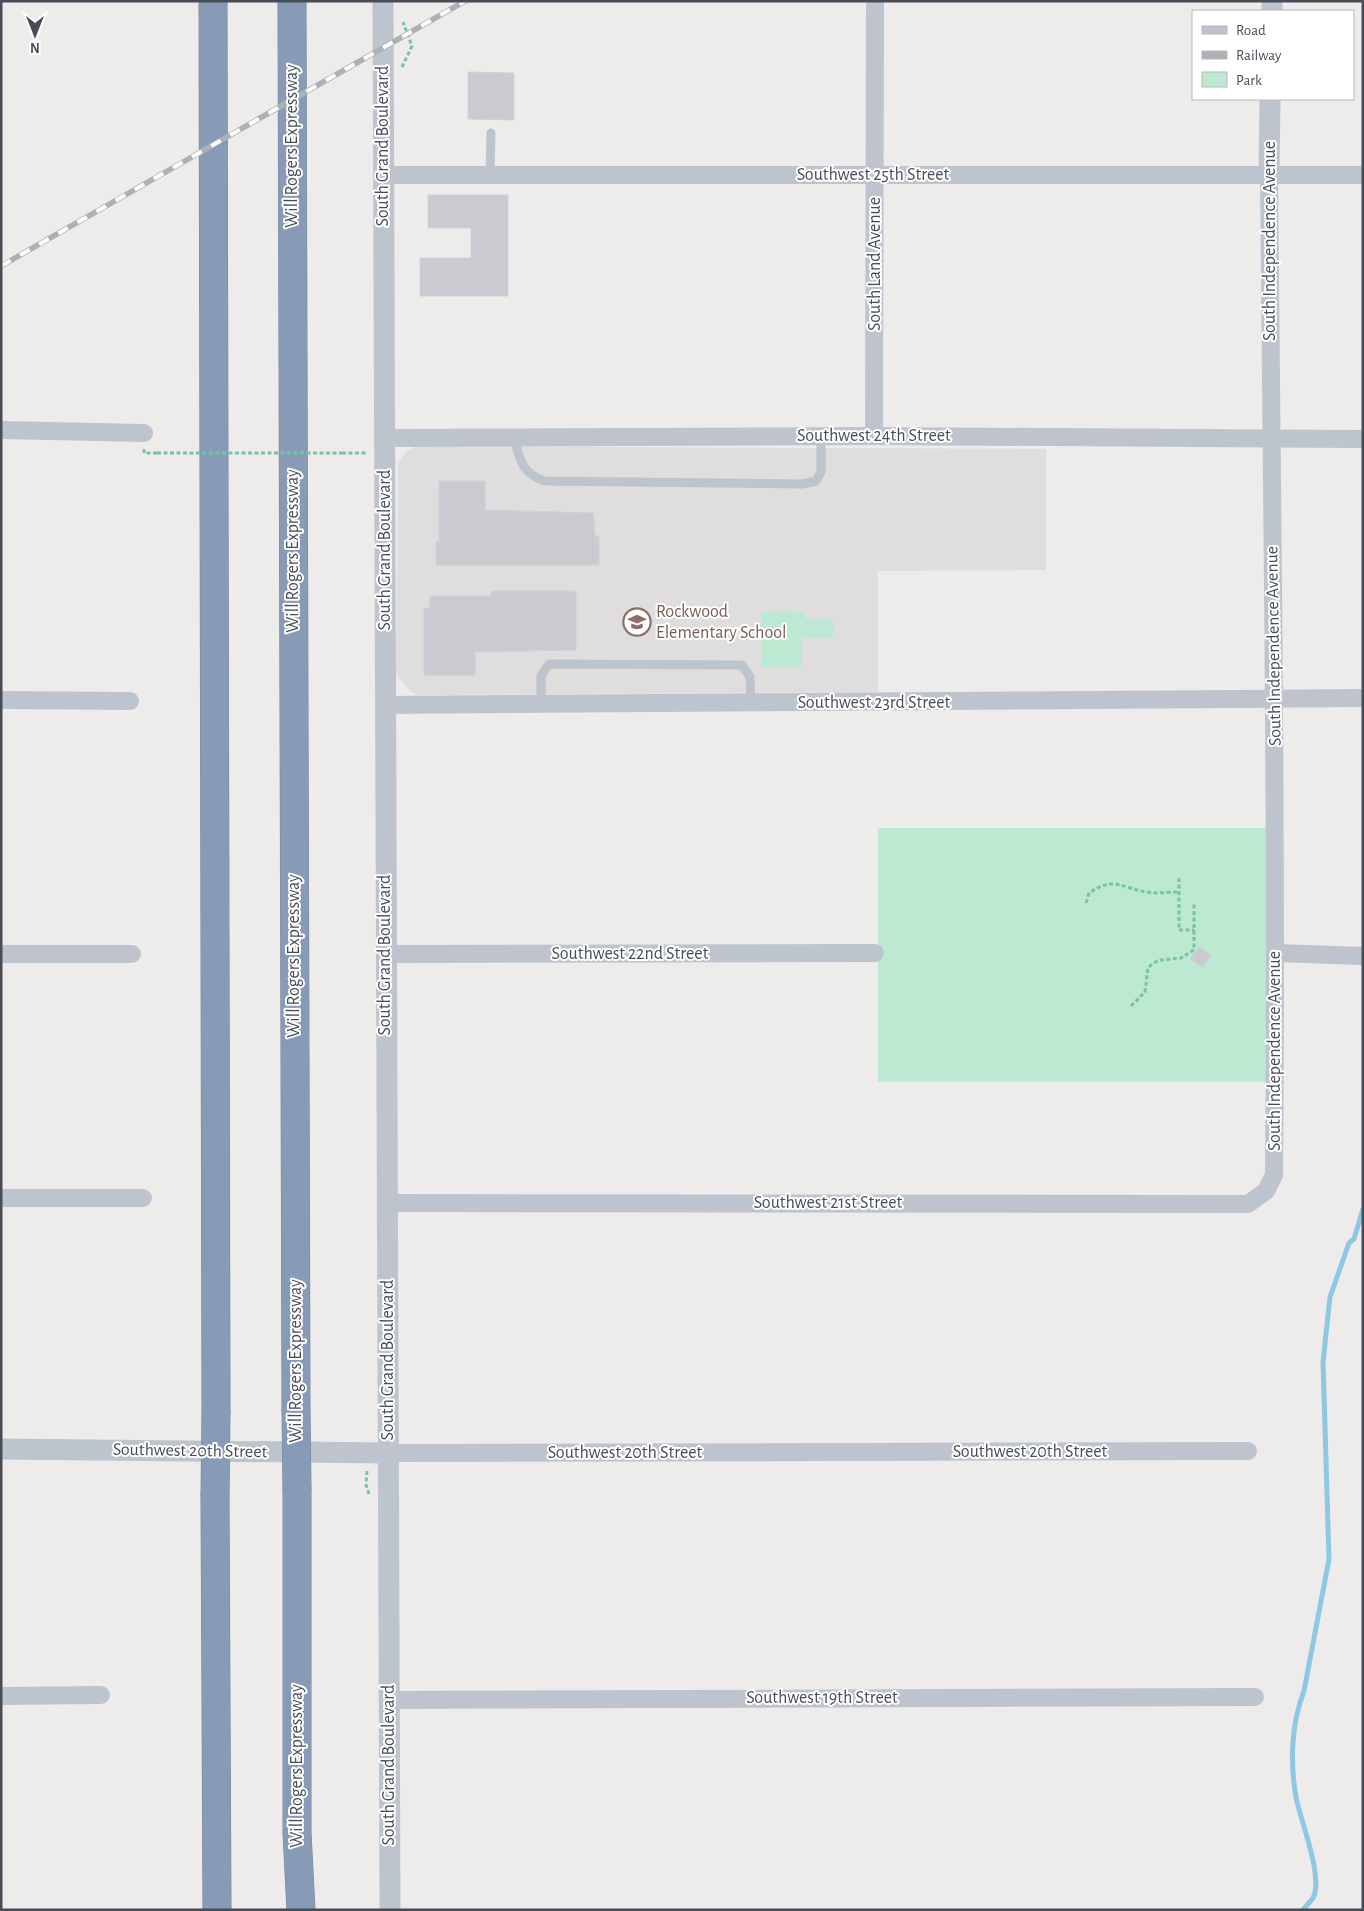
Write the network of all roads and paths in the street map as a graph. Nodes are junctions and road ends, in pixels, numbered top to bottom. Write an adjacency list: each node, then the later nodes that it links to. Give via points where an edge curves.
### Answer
1 (213, 1): 55 (highway, bridge)
2 (292, 1): 54 (highway, Will Rogers Expressway, bridge)
3 (383, 1): 9 (street, South Grand Boulevard)
4 (875, 1): 11 (street, South Land Avenue)
5 (402, 21): 6 (path)
6 (412, 46)
7 (1270, 100): 12 (street, South Independence Avenue)
8 (491, 133): 10 (lane)
9 (384, 175): 10 (street, Southwest 25th Street); 20 (street, South Grand Boulevard)
10 (490, 175): 11 (street, Southwest 25th Street)
11 (876, 175): 12 (street, Southwest 25th Street); 18 (street, South Land Avenue)
12 (1269, 175): 13 (street, Southwest 25th Street); 19 (street, South Independence Avenue)
13 (1363, 175)
14 (1, 430): 15 (street)
15 (144, 433)
16 (513, 436): 17 (street, Southwest 24th Street); 17 (lane, via 522,466 530,476 544,481 802,484 816,481 821,472); 20 (street, Southwest 24th Street)
17 (821, 436): 18 (street, Southwest 24th Street)
18 (874, 436): 19 (street, Southwest 24th Street)
19 (1271, 437): 21 (street, Southwest 24th Street); 26 (street, South Independence Avenue)
20 (385, 438): 30 (street, South Grand Boulevard)
21 (1363, 438)
22 (156, 453): 23 (path, bridge)
23 (368, 453)
24 (1363, 698): 26 (street, Southwest 23rd Street)
25 (1, 700): 27 (street)
26 (1276, 700): 29 (street, Southwest 23rd Street); 40 (street, South Independence Avenue)
27 (130, 701)
28 (541, 704): 29 (street, Southwest 23rd Street); 29 (lane, via 541,676 549,664 713,663 742,665 750,677); 30 (street, Southwest 23rd Street)
29 (751, 704)
30 (384, 705): 39 (street, South Grand Boulevard)
31 (1179, 878): 32 (path)
32 (1179, 892): 34 (path, via 1146,892 1123,884 1106,885 1089,893); 35 (path, via 1179,930)
33 (1194, 902): 35 (path)
34 (1086, 903)
35 (1194, 930): 42 (path, via 1194,950 1181,958 1153,963 1148,968 1146,992)
36 (875, 953): 39 (street, Southwest 22nd Street)
37 (1, 954): 38 (street)
38 (132, 954)
39 (385, 954): 46 (street, South Grand Boulevard)
40 (1276, 954): 41 (street); 43 (street, South Independence Avenue, via 1274,1175)
41 (1363, 956)
42 (1131, 1006)
43 (1266, 1191): 46 (street, Southwest 21st Street, via 1248,1204)
44 (1, 1198): 45 (street)
45 (143, 1198)
46 (387, 1203): 49 (street, South Grand Boulevard)
47 (1, 1449): 49 (street, Southwest 20th Street)
48 (1248, 1451): 49 (street, Southwest 20th Street)
49 (388, 1453): 53 (street, South Grand Boulevard)
50 (101, 1695): 51 (street)
51 (1, 1696)
52 (1255, 1697): 53 (street, Southwest 19th Street)
53 (388, 1700): 58 (street, South Grand Boulevard)
54 (297, 1833): 56 (highway, Will Rogers Expressway); 57 (highway)
55 (217, 1910)
56 (301, 1910)
57 (311, 1910)
58 (390, 1910)

